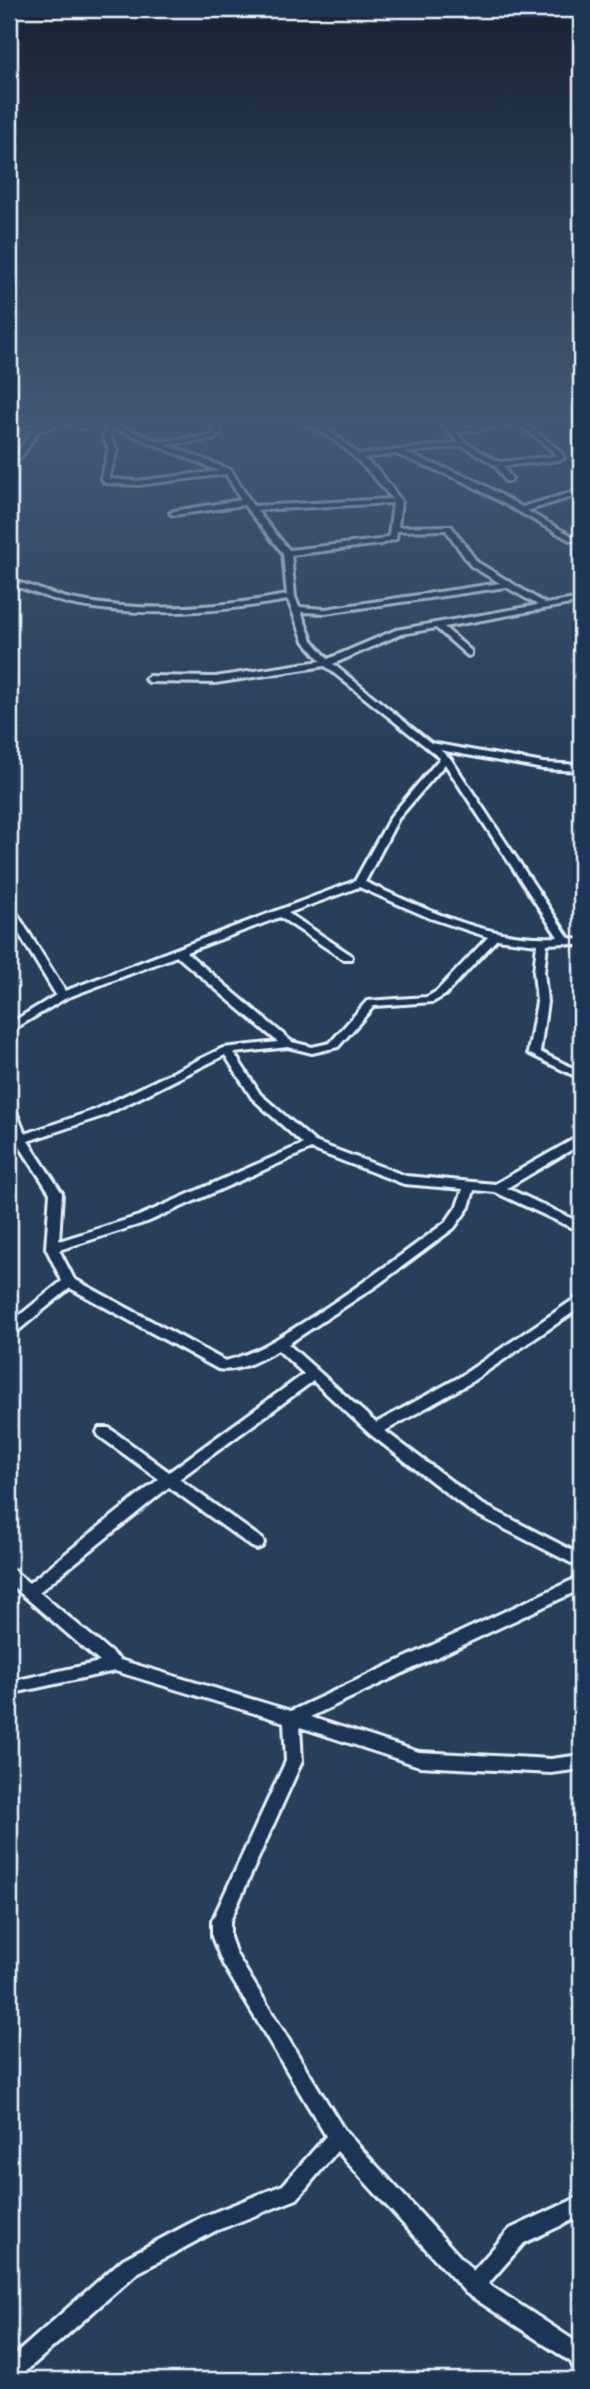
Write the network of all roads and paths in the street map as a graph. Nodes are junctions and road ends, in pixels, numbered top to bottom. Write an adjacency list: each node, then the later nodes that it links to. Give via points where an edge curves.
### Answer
1 (266, 529): 6 (street)
2 (393, 529): 6 (street, via 389,540)
3 (448, 529): 8 (street, via 474,564)
4 (555, 529): 5 (street)
5 (581, 539)
6 (287, 553): 9 (street)
7 (9, 582): 9 (street, via 48,596 140,608 264,603)
8 (507, 584): 11 (street); 12 (street, via 325,611)
9 (291, 597): 12 (street)
10 (581, 600): 11 (street)
11 (543, 605): 13 (street)
12 (295, 609): 15 (street, via 308,641)
13 (437, 625): 14 (street); 15 (street, via 399,632)
14 (468, 653)
15 (327, 663): 16 (street, via 215,680); 17 (street)
16 (149, 679)
17 (427, 745): 18 (street); 19 (street, via 543,766)
18 (445, 758): 20 (street, via 394,818); 24 (street)
19 (581, 768)
20 (359, 883): 22 (street); 23 (street, via 423,912)
21 (9, 909): 29 (street)
22 (281, 913): 27 (street); 28 (street)
23 (495, 935): 25 (street); 31 (street, via 429,1000 371,1003 334,1045 312,1050)
24 (565, 940): 25 (street); 26 (street)
25 (542, 943): 33 (street, via 542,1002 534,1053)
26 (581, 943)
27 (179, 952): 29 (street); 31 (street)
28 (347, 957)
29 (62, 996): 30 (street)
30 (9, 1029)
31 (288, 1044): 32 (street)
32 (227, 1050): 35 (street, via 99,1113); 37 (street, via 256,1096)
33 (581, 1076)
34 (9, 1109): 35 (street)
35 (21, 1139): 41 (street, via 56,1192)
36 (581, 1139): 39 (street)
37 (311, 1144): 38 (street, via 404,1180); 41 (street, via 144,1219)
38 (470, 1188): 39 (street); 45 (street, via 450,1225)
39 (496, 1188): 40 (street)
40 (581, 1228)
41 (52, 1248): 42 (street)
42 (69, 1282): 44 (street); 45 (street, via 223,1366 235,1367)
43 (581, 1301): 47 (street, via 463,1381)
44 (9, 1331)
45 (279, 1343): 46 (street)
46 (313, 1374): 47 (street); 49 (street)
47 (375, 1430): 51 (street, via 475,1507)
48 (104, 1432): 49 (street)
49 (169, 1479): 50 (street); 54 (street)
50 (257, 1543)
51 (581, 1562)
52 (9, 1575): 54 (street)
53 (581, 1582): 57 (street)
54 (29, 1591): 55 (street)
55 (115, 1665): 56 (street); 57 (street)
56 (9, 1688)
57 (292, 1718): 58 (street, via 418,1759 551,1766); 59 (street, via 294,1761 227,1904 221,1937 229,1958)
58 (581, 1762)
59 (337, 2137): 61 (street); 63 (street, via 290,2192 209,2224 130,2266)
60 (581, 2206): 61 (street, via 517,2236)
61 (473, 2286): 62 (street)
62 (580, 2357)
63 (9, 2373)

